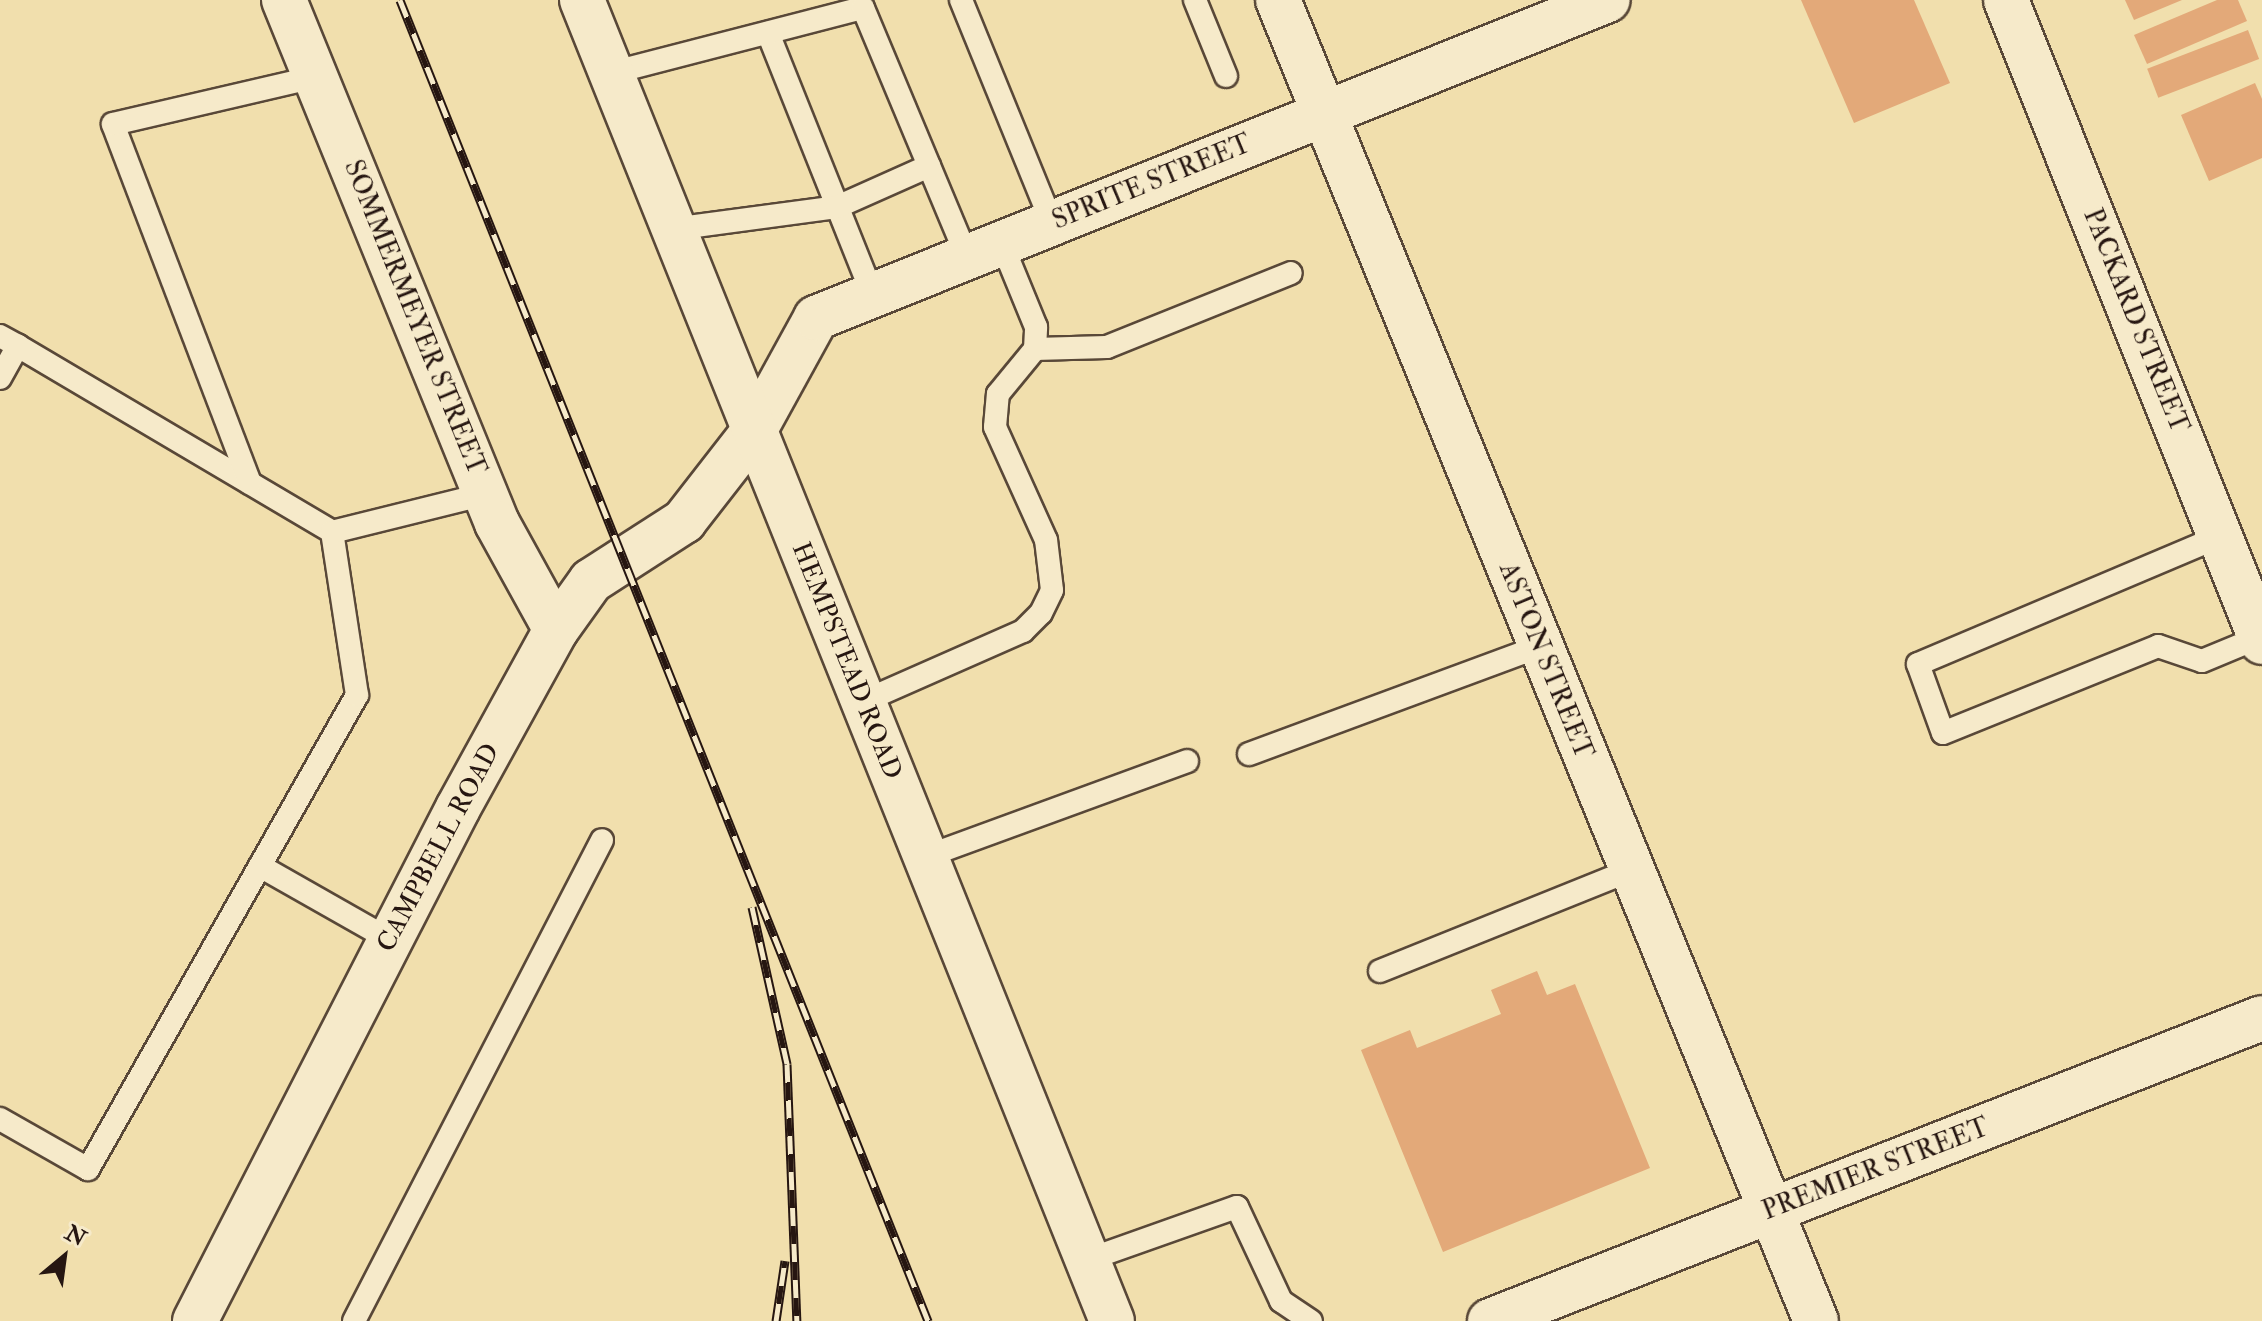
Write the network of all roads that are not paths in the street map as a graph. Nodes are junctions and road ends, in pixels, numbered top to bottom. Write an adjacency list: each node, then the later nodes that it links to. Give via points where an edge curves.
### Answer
1 (284, 0): 11 (street, SOMMERMEYER STREET)
2 (582, 0): 9 (street, HEMPSTEAD ROAD)
3 (961, 0): 15 (lane)
4 (1195, 0): 10 (lane)
5 (1278, 0): 12 (street, ASTON STREET)
6 (1608, 0): 12 (street, SPRITE STREET)
7 (2006, 0): 27 (street, PACKARD STREET)
8 (768, 33): 9 (lane); 13 (lane, via 863,8); 14 (lane)
9 (611, 73): 16 (street, HEMPSTEAD ROAD)
10 (1226, 76)
11 (315, 77): 24 (lane, via 113,124); 25 (street, SOMMERMEYER STREET)
12 (1324, 114): 15 (street, SPRITE STREET); 30 (street, ASTON STREET)
13 (929, 166): 14 (lane); 17 (lane)
14 (837, 207): 16 (lane); 19 (lane)
15 (1052, 223): 17 (street, SPRITE STREET)
16 (673, 229): 23 (street, HEMPSTEAD ROAD)
17 (985, 251): 19 (street, SPRITE STREET); 21 (lane, via 1036,327)
18 (1291, 273): 21 (lane, via 1107,347)
19 (873, 295): 23 (street, SPRITE STREET, via 816,318)
20 (9, 341): 22 (lane); 24 (lane)
21 (1035, 349): 31 (lane, via 998,394 993,410 995,427 1053,565 1052,590 1041,613 1023,631)
22 (0, 378)
23 (754, 431): 28 (street, CAMPBELL ROAD, via 684,521 591,581); 31 (street, HEMPSTEAD ROAD)
24 (250, 483): 26 (lane)
25 (485, 494): 26 (lane); 28 (street, SOMMERMEYER STREET)
26 (332, 532): 36 (lane, via 357,695)
27 (2221, 536): 29 (street, PACKARD STREET); 29 (lane, via 1918,664 1943,733 2158,646 2202,661)
28 (556, 630): 38 (street, CAMPBELL ROAD)
29 (2261, 640)
30 (1539, 647): 32 (lane); 37 (street, ASTON STREET)
31 (862, 702): 35 (street, HEMPSTEAD ROAD)
32 (1249, 754)
33 (1187, 761): 35 (lane)
34 (602, 840): 45 (lane)
35 (925, 857): 43 (street, HEMPSTEAD ROAD)
36 (260, 866): 38 (lane); 41 (lane, via 88,1169)
37 (1631, 870): 39 (lane); 42 (street, ASTON STREET)
38 (390, 940): 44 (street, CAMPBELL ROAD)
39 (1380, 971)
40 (2262, 1018): 42 (street, PREMIER STREET)
41 (0, 1119)
42 (1772, 1211): 48 (street, PREMIER STREET); 49 (street, ASTON STREET)
43 (1087, 1260): 46 (street, HEMPSTEAD ROAD); 47 (lane, via 1237,1207 1281,1301)
44 (195, 1321)
45 (354, 1321)
46 (1112, 1321)
47 (1311, 1321)
48 (1490, 1321)
49 (1816, 1321)

